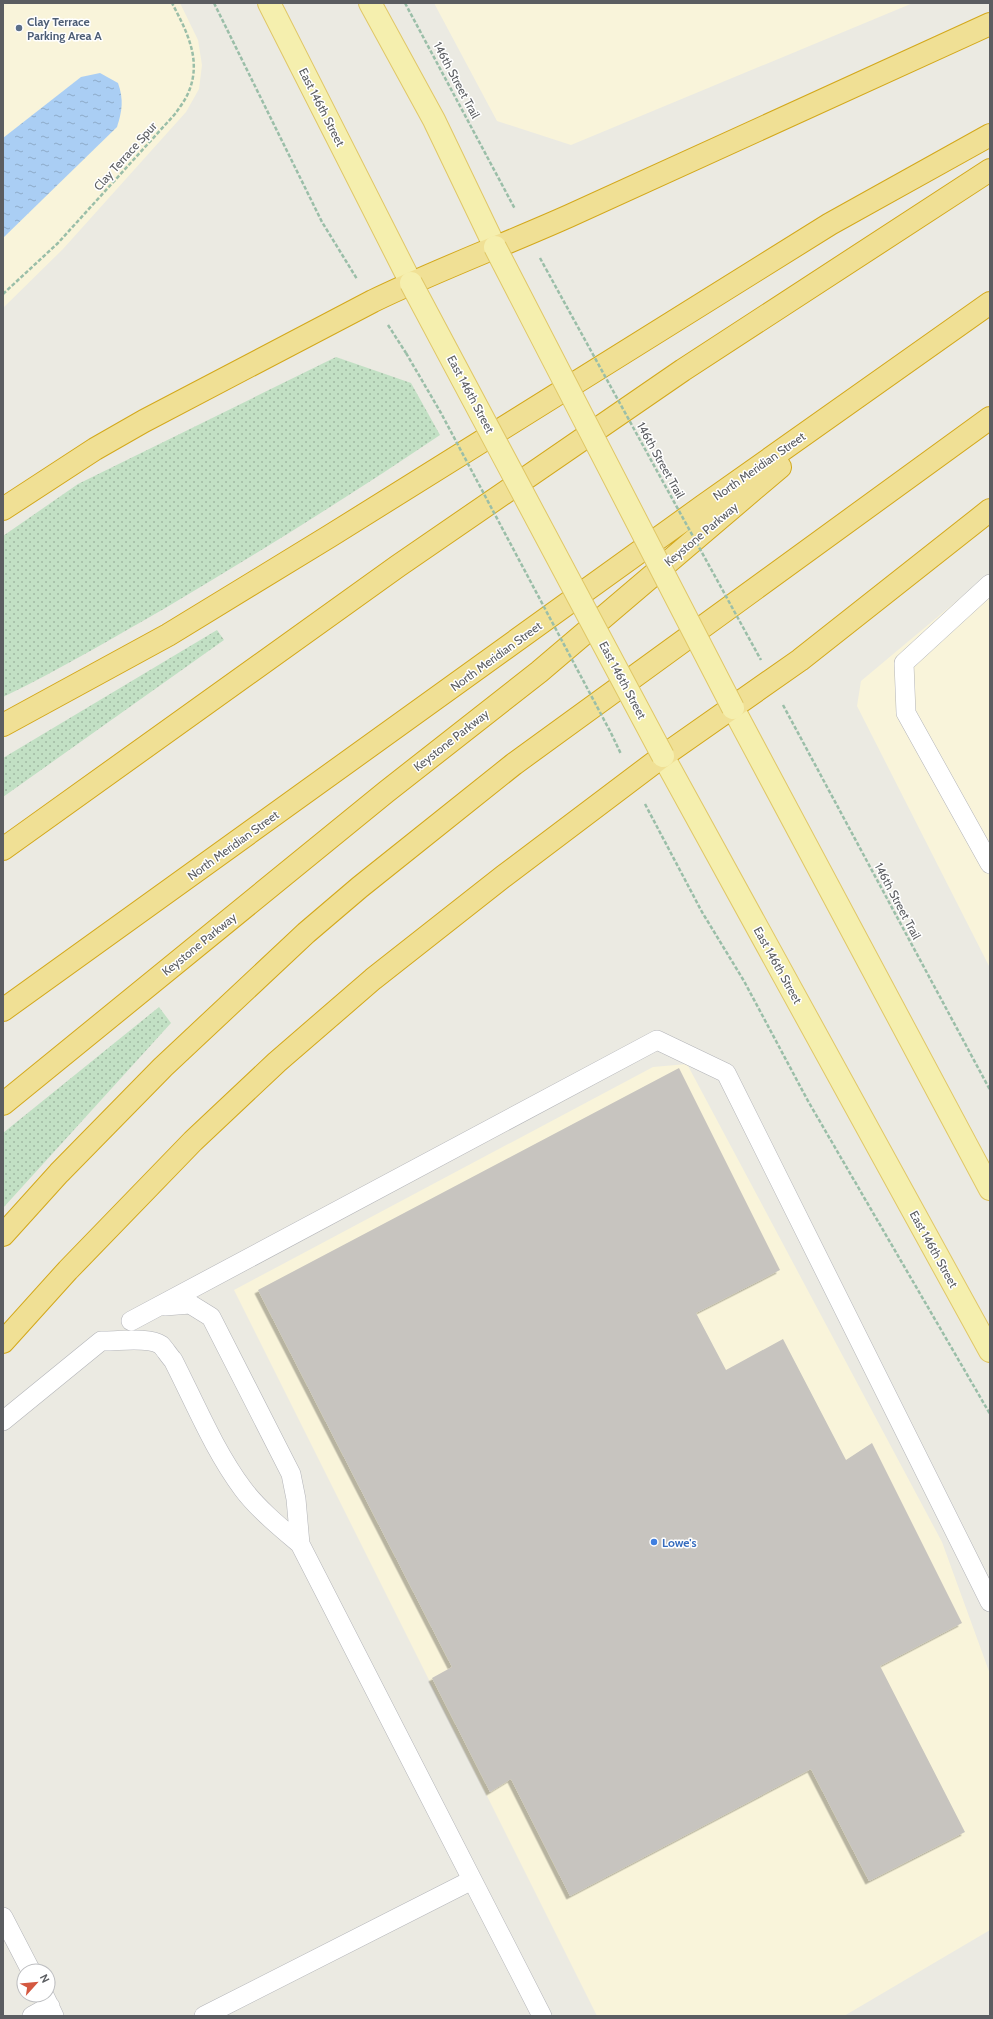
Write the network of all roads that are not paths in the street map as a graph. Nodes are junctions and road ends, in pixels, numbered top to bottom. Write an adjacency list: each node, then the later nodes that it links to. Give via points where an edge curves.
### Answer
1 (269, 3): 7 (main road, East 146th Street)
2 (370, 3): 6 (main road, via 434,120)
3 (990, 24): 6 (highway, via 672,170)
4 (990, 135): 15 (highway, via 804,241 337,532 168,634)
5 (990, 170): 17 (highway, via 676,374 398,566)
6 (495, 247): 7 (highway); 14 (main road, bridge)
7 (411, 282): 11 (highway, via 144,422); 16 (main road, East 146th Street, bridge)
8 (990, 303): 9 (highway, North Meridian Street)
9 (894, 370): 19 (highway, North Meridian Street); 20 (highway, Keystone Parkway, via 539,672 386,792)
10 (990, 418): 22 (highway, via 514,764 360,887 306,933 162,1067)
11 (3, 509)
12 (990, 510): 14 (highway, via 800,660)
13 (990, 584): 18 (lane, via 904,663 906,713)
14 (733, 708): 16 (highway); 21 (main road)
15 (3, 725)
16 (663, 756): 25 (highway, via 437,928 277,1062 193,1141 68,1270); 26 (main road, East 146th Street)
17 (3, 849)
18 (990, 864)
19 (3, 1010)
20 (3, 1104)
21 (990, 1189)
22 (3, 1235)
23 (131, 1321): 24 (lane); 28 (lane, via 168,1304 190,1304 211,1317 291,1474); 29 (lane, via 657,1040 726,1072)
24 (101, 1341): 27 (lane); 28 (lane, via 141,1340 160,1345 173,1360 227,1467 265,1513)
25 (3, 1342)
26 (990, 1351)
27 (3, 1421)
28 (300, 1544): 30 (lane)
29 (990, 1602)
30 (472, 1880): 35 (lane); 36 (lane)
31 (3, 1917): 32 (lane)
32 (28, 1963)
33 (49, 2006): 34 (lane)
34 (32, 2016)
35 (204, 2016)
36 (542, 2016)

